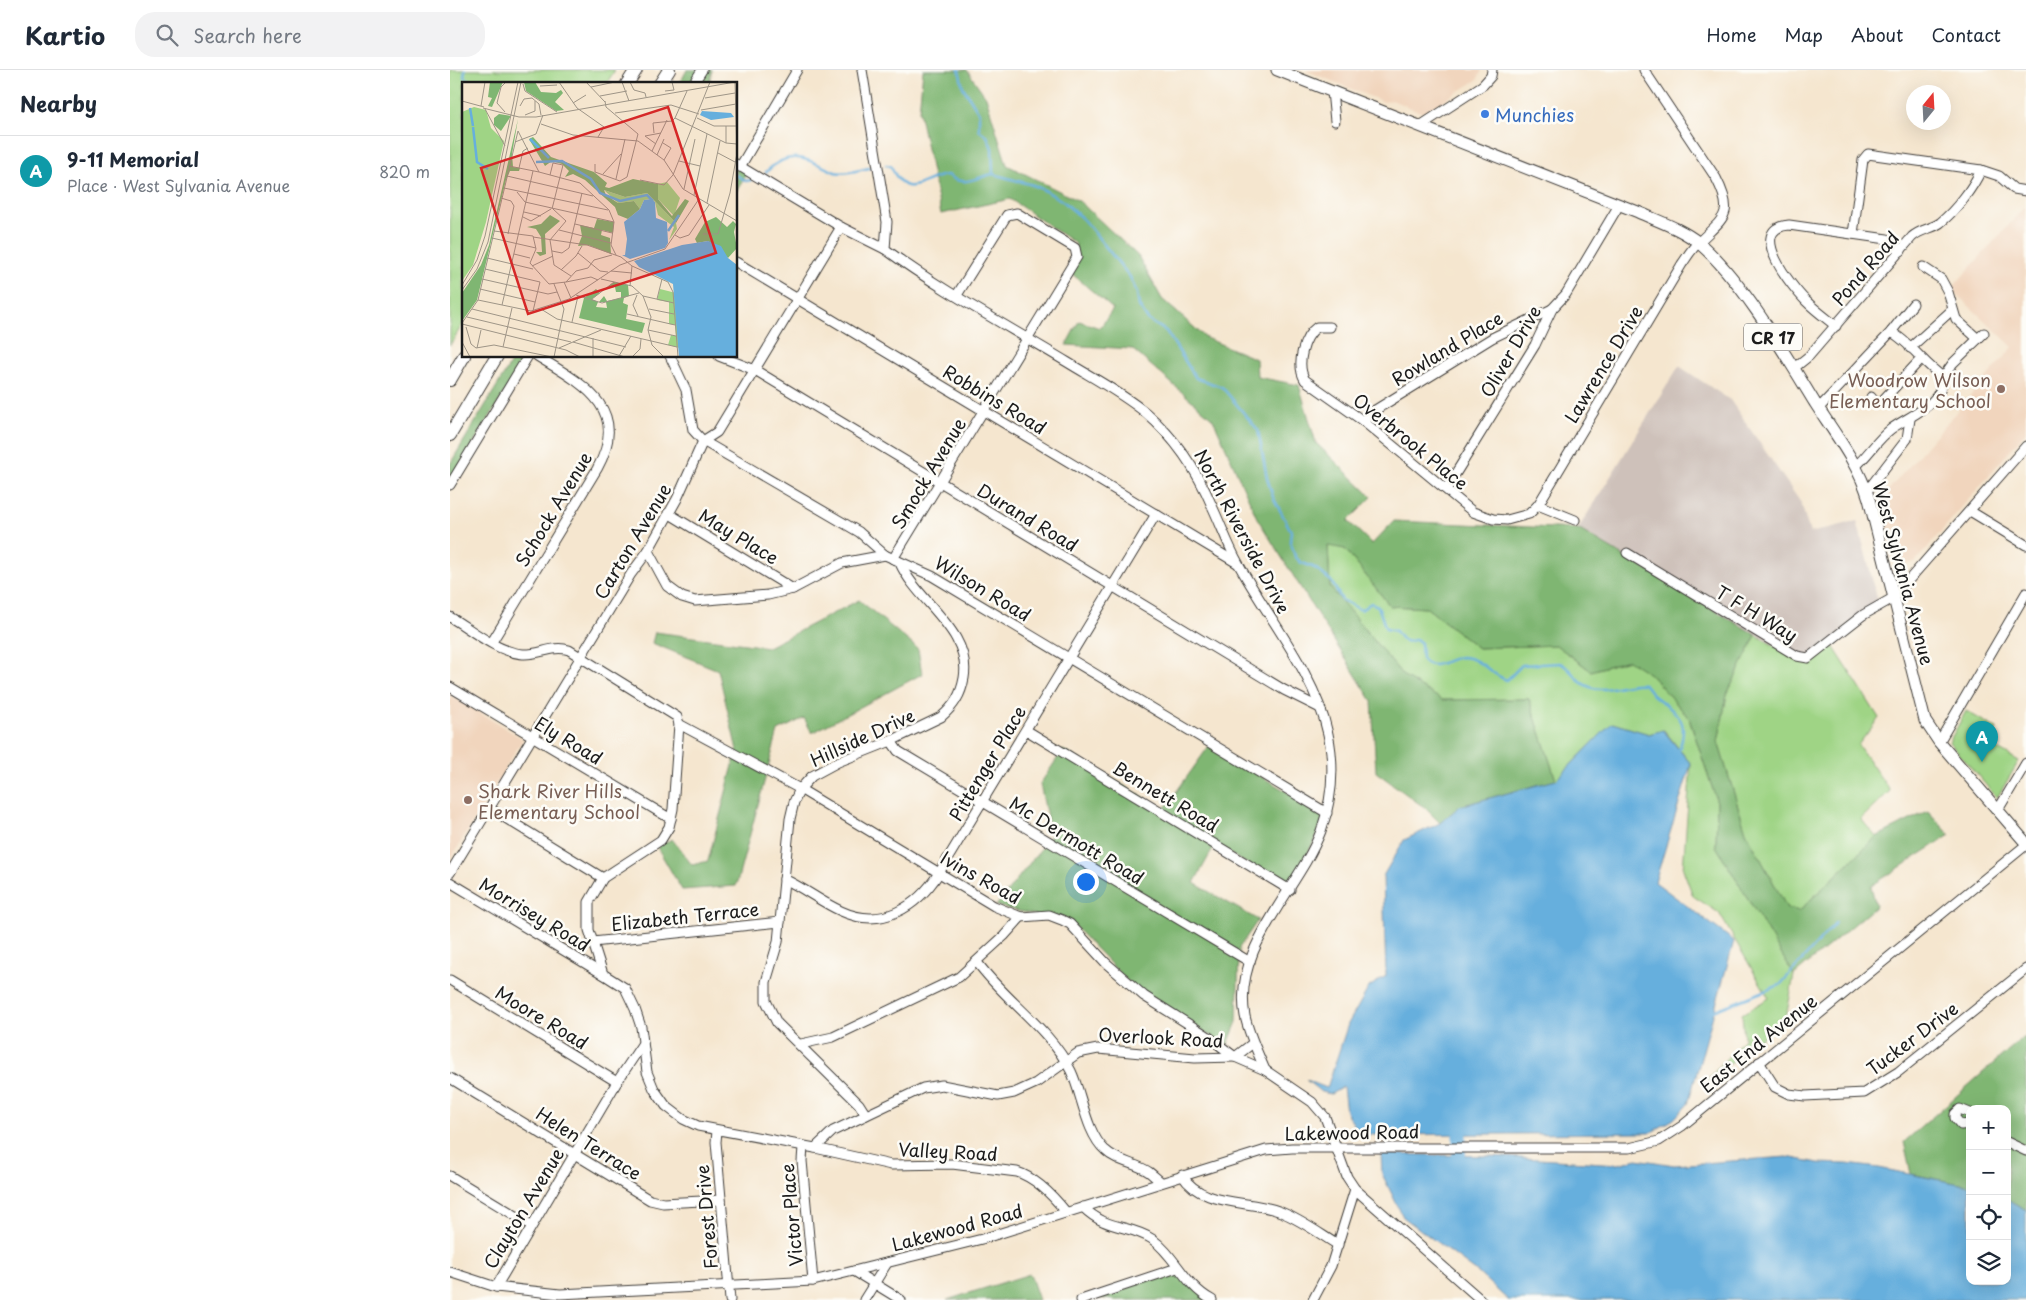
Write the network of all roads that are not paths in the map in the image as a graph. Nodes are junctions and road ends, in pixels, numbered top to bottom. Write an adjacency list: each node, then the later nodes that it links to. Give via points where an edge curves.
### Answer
1 (626, 70): 10 (highway)
2 (636, 70): 11 (highway)
3 (668, 70): 12 (highway)
4 (702, 70): 13 (street)
5 (797, 70): 17 (street)
6 (862, 70): 24 (street, via 887,222)
7 (1277, 70): 14 (main road, West Sylvania Avenue / CR 17)
8 (1492, 70): 16 (street, via 1483,85)
9 (1644, 70): 23 (street, Lawrence Drive, via 1723,192 1726,204 1723,217)
10 (620, 82)
11 (628, 82)
12 (661, 82)
13 (694, 82)
14 (1332, 91): 15 (street); 16 (main road, West Sylvania Avenue / CR 17)
15 (1335, 122)
16 (1420, 126): 20 (main road, West Sylvania Avenue / CR 17)
17 (738, 165): 21 (street, North Riverside Drive)
18 (1982, 170): 19 (street, via 1999,176 2014,189); 22 (street, via 1868,154 1863,160); 25 (street, Pond Road, via 1940,223 1915,234)
19 (2026, 191)
20 (1619, 206): 23 (main road, West Sylvania Avenue / CR 17, via 1640,207); 31 (street, Oliver Drive, via 1566,294)
21 (841, 228): 24 (street, North Riverside Drive); 29 (street, Carton Avenue)
22 (1853, 234): 25 (street, via 1887,239); 33 (street, via 1784,226 1774,231 1770,242 1772,254 1798,292)
23 (1698, 242): 45 (main road, West Sylvania Avenue / CR 17, via 1728,274); 62 (street, Lawrence Drive)
24 (885, 249): 28 (street, North Riverside Drive)
25 (1901, 251): 33 (street, Pond Road)
26 (738, 263): 29 (street, Robbins Road)
27 (1923, 267): 32 (street, via 1941,279)
28 (957, 295): 36 (street, North Riverside Drive); 36 (street, Smock Avenue, via 1009,214 1017,213 1075,248 1078,257)
29 (798, 299): 46 (street, Carton Avenue); 51 (street, Robbins Road)
30 (1913, 304): 35 (street)
31 (1552, 309): 53 (street, Rowland Place, via 1492,338 1372,412); 60 (street, Oliver Drive, via 1535,344)
32 (1952, 310): 37 (street); 47 (street, via 1956,319 1981,336 1953,363)
33 (1836, 326): 45 (street, Pond Road, via 1810,356)
34 (1330, 327): 53 (street, Overbrook Place, via 1317,327 1306,338 1301,370 1305,380)
35 (1891, 332): 37 (street); 50 (street)
36 (1028, 339): 51 (street, Smock Avenue); 71 (street, North Riverside Drive, via 1127,399 1167,433 1201,481)
37 (1910, 348): 44 (street)
38 (463, 358): 48 (highway)
39 (496, 358): 54 (highway)
40 (527, 358): 59 (street)
41 (540, 358): 77 (street, Schock Avenue, via 578,381 598,398 608,424 607,444 597,470)
42 (671, 358): 55 (street, via 686,390 693,430)
43 (724, 358): 46 (street, Durand Road)
44 (1921, 359): 47 (street); 49 (street, via 1882,401 1876,403)
45 (1794, 368): 50 (main road, West Sylvania Avenue / CR 17)
46 (755, 370): 55 (street, Carton Avenue, via 717,432); 58 (street, Durand Road)
47 (1944, 377): 52 (street, via 1943,387 1936,398)
48 (450, 380)
49 (1871, 397)
50 (1819, 408): 57 (main road, West Sylvania Avenue / CR 17)
51 (984, 412): 58 (street, Smock Avenue); 65 (street, Robbins Road)
52 (1910, 419): 57 (street, via 1890,430); 61 (street, via 1907,439)
53 (1363, 421): 60 (street, Overbrook Place)
54 (450, 435)
55 (703, 441): 64 (street, Carton Avenue); 70 (street, Wilson Road, via 859,532)
56 (2026, 446): 63 (street, T F H Way)
57 (1856, 466): 61 (main road, West Sylvania Avenue / CR 17)
58 (940, 483): 70 (street, Smock Avenue); 72 (street, Durand Road)
59 (450, 485)
60 (1446, 489): 62 (street, Overbrook Place, via 1473,512 1493,519 1522,517)
61 (1867, 491): 75 (main road, West Sylvania Avenue / CR 17)
62 (1538, 505): 66 (street)
63 (1970, 511): 67 (street); 75 (street, T F H Way)
64 (668, 513): 68 (street, Carton Avenue); 73 (street, May Place)
65 (1156, 514): 71 (street, Robbins Road); 72 (street, Pittenger Place)
66 (1575, 520)
67 (2026, 545)
68 (648, 551): 73 (street, via 662,579 686,599 725,600); 78 (street, Carton Avenue)
69 (1627, 553): 75 (street, T F H Way, via 1800,658 1812,656 1863,615)
70 (892, 559): 73 (street, via 842,563); 79 (street, Wilson Road, via 932,576); 85 (street, Hillside Drive, via 958,641 965,672 958,698 950,709 937,719)
71 (1237, 563): 81 (street, North Riverside Drive)
72 (1113, 587): 79 (street, Pittenger Place); 81 (street, Durand Road, via 1284,690)
73 (792, 589)
74 (2026, 593): 86 (street)
75 (1893, 598): 86 (main road, West Sylvania Avenue / CR 17, via 1922,712)
76 (450, 617): 77 (street, Ivins Road)
77 (492, 642): 78 (street, Ivins Road, via 522,654 561,648)
78 (581, 657): 82 (street, Ivins Road, via 672,712); 84 (street, Carton Avenue)
79 (1069, 659): 83 (street, Pittenger Place); 92 (street, Wilson Road)
80 (450, 687): 84 (street, Ely Road)
81 (1320, 708): 92 (street, North Riverside Drive, via 1332,764)
82 (679, 724): 88 (street, Ivins Road); 93 (street)
83 (1026, 730): 89 (street, Pittenger Place); 100 (street, Bennett Road)
84 (532, 737): 90 (street, Carton Avenue); 93 (street, Ely Road)
85 (891, 741): 88 (street, Hillside Drive, via 817,773); 89 (street, Mc Dermott Road, via 898,751)
86 (1939, 742): 91 (main road, West Sylvania Avenue / CR 17)
87 (2026, 763): 91 (street)
88 (800, 789): 96 (street, Ivins Road); 98 (street, Hillside Drive, via 790,819)
89 (982, 802): 96 (street, Pittenger Place); 105 (street, Mc Dermott Road)
90 (489, 808): 95 (street, Carton Avenue); 97 (street)
91 (1998, 810): 94 (main road, West Sylvania Avenue / CR 17)
92 (1327, 813): 100 (street, North Riverside Drive, via 1314,848)
93 (672, 820): 97 (street, via 661,840)
94 (2026, 844): 114 (street, East End Avenue / CR 17)
95 (450, 873)
96 (939, 873): 98 (street, Pittenger Place, via 928,891 911,905 895,913 871,917 842,912); 101 (street, Ivins Road, via 994,906)
97 (603, 878): 103 (street, via 592,894 588,911)
98 (784, 879): 102 (street, Hillside Drive)
99 (450, 882): 107 (street, Morrisey Road)
100 (1290, 890): 105 (street, North Riverside Drive)
101 (1021, 917): 104 (street); 112 (street, Ivins Road, via 1049,915 1070,924 1130,984)
102 (780, 922): 103 (street, Elizabeth Terrace); 111 (street, Hillside Drive, via 776,951 766,982 766,1001 777,1023)
103 (593, 942): 107 (street)
104 (977, 962): 111 (street, via 959,978 864,1023 822,1041); 113 (street, via 1059,1050)
105 (1250, 962): 109 (street, North Riverside Drive, via 1244,998 1245,1016)
106 (2026, 969): 114 (street, Tucker Drive, via 1898,1072 1864,1093 1789,1094 1775,1087)
107 (603, 974): 110 (street, Morrisey Road, via 627,990 641,1027)
108 (450, 980): 117 (street, Moore Road)
109 (1253, 1042): 112 (street, Overlook Road); 115 (street, North Riverside Drive)
110 (643, 1044): 117 (street, Clayton Avenue); 121 (street, Morrisey Road, via 652,1083 666,1106 688,1122)
111 (801, 1044): 119 (street, Hillside Drive)
112 (1234, 1057): 113 (street, Overlook Road, via 1195,1058 1098,1049 1078,1053); 115 (street, Ivins Road)
113 (1066, 1062): 119 (street, Overlook Road, via 1036,1083 1014,1093 998,1096 951,1086 928,1087); 131 (street, via 1094,1135 1102,1147 1116,1158 1149,1171)
114 (1759, 1062): 124 (street, East End Avenue / CR 17, via 1682,1126 1650,1144 1629,1148)
115 (1265, 1070): 126 (street, Ivins Road, via 1320,1110 1330,1125)
116 (450, 1078): 128 (street, Helen Terrace)
117 (617, 1082): 128 (street, Clayton Avenue)
118 (1966, 1111): 120 (street, via 1960,1109 1955,1114 1961,1125)
119 (866, 1115): 125 (street, Overlook Road, via 828,1134)
120 (1966, 1124)
121 (717, 1131): 123 (street, Valley Road); 133 (street, Forest Drive)
122 (2011, 1144): 127 (street)
123 (802, 1147): 125 (street, Valley Road); 142 (street, Victor Place)
124 (1467, 1147): 126 (street, Lakewood Road / CR 17)
125 (815, 1148): 135 (street, Valley Road, via 891,1165 952,1164 1017,1172 1043,1189)
126 (1337, 1148): 129 (street, Lakewood Road, via 1266,1150); 132 (street, Ivins Road, via 1347,1177)
127 (2026, 1151)
128 (574, 1154): 133 (street, Helen Terrace, via 657,1203); 136 (street, Clayton Avenue)
129 (1182, 1175): 131 (street, Lakewood Road); 137 (street, via 1195,1189 1225,1200 1279,1211)
130 (450, 1176): 136 (street)
131 (1160, 1182): 134 (street, Lakewood Road)
132 (1355, 1189): 137 (street); 153 (street)
133 (720, 1200): 144 (street, Forest Drive)
134 (1083, 1207): 135 (street, Lakewood Road); 139 (street, via 1100,1222 1152,1239)
135 (1066, 1212): 138 (street, Lakewood Road, via 982,1239)
136 (531, 1225): 145 (street, Clayton Avenue)
137 (1338, 1245): 152 (street, via 1324,1282)
138 (887, 1263): 140 (street, Lakewood Road); 143 (street)
139 (1177, 1268): 150 (street); 151 (street, via 1198,1291)
140 (854, 1271): 142 (street, Lakewood Road); 143 (street)
141 (450, 1272): 145 (street, Lakewood Road)
142 (813, 1281): 144 (street, Lakewood Road)
143 (874, 1284): 148 (street); 149 (street)
144 (728, 1286): 146 (street, Lakewood Road); 147 (street, Forest Drive)
145 (496, 1287): 146 (street, Lakewood Road)
146 (563, 1297)
147 (730, 1300)
148 (864, 1300)
149 (901, 1300)
150 (1081, 1300)
151 (1212, 1300)
152 (1313, 1300)
153 (1480, 1300)

